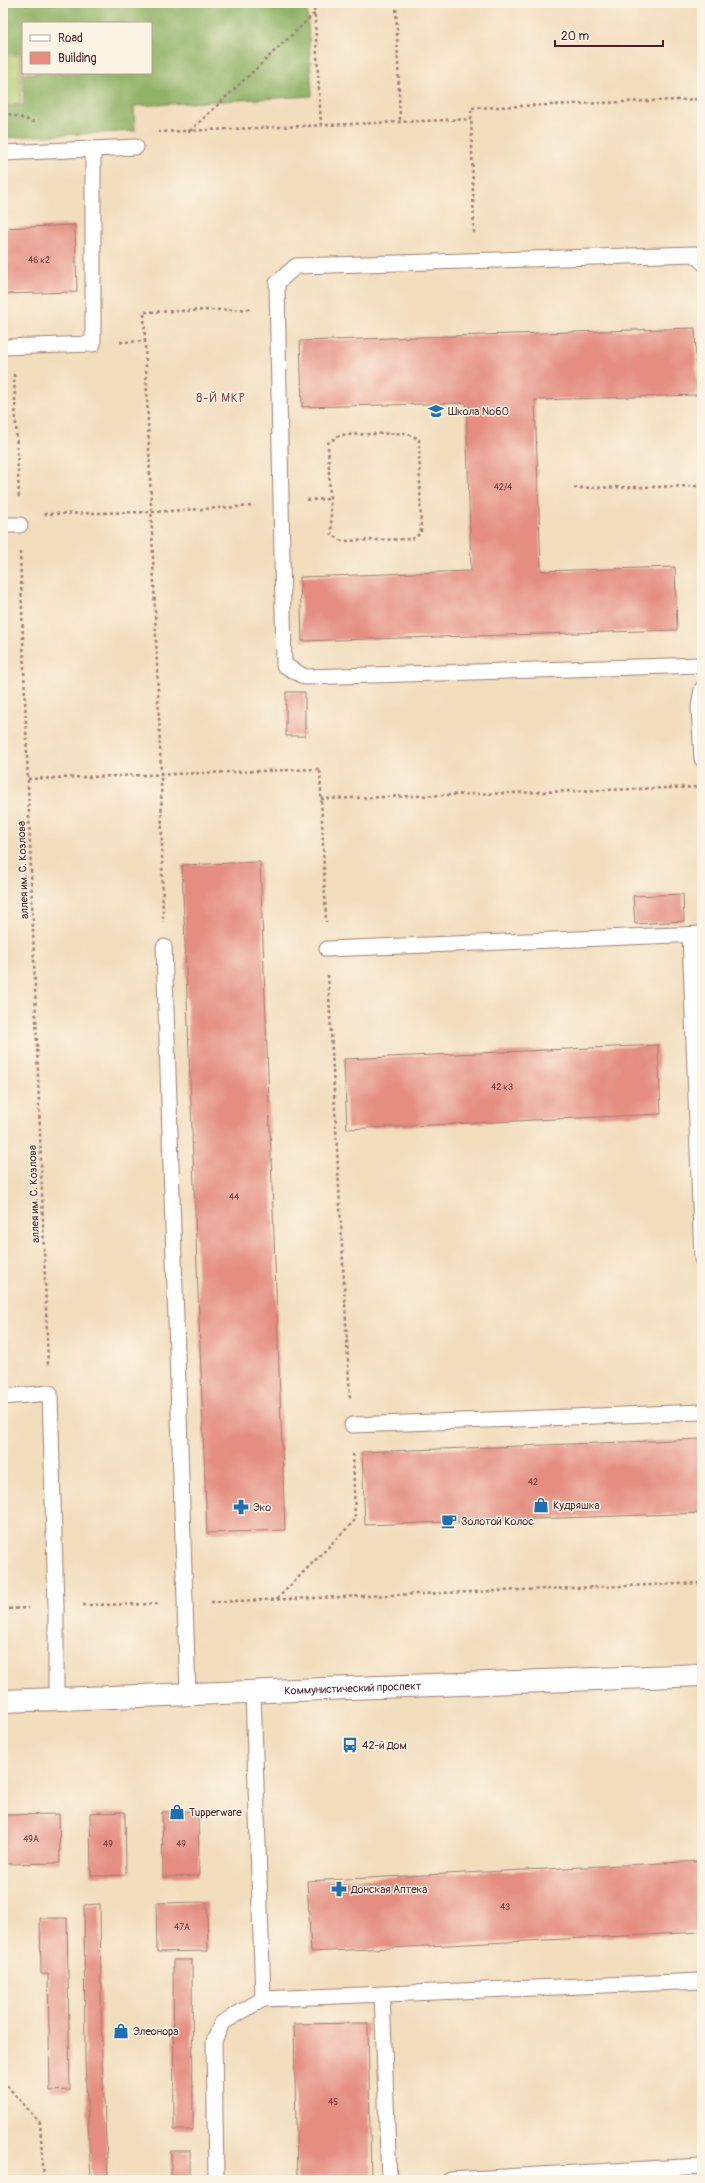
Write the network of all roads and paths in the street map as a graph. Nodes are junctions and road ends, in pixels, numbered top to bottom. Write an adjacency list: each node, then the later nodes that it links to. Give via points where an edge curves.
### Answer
1 (314, 3): 3 (path)
2 (396, 3): 6 (path)
3 (315, 13): 7 (path); 8 (path)
4 (702, 99): 5 (path, via 471,108)
5 (472, 119): 6 (path); 12 (path)
6 (400, 122): 7 (path)
7 (321, 125): 8 (path)
8 (190, 131): 9 (path, via 151,132)
9 (136, 147): 10 (lane)
10 (93, 149): 11 (lane); 16 (lane)
11 (3, 153)
12 (475, 260): 13 (lane, via 695,254); 14 (lane, via 296,266 277,283)
13 (702, 262)
14 (277, 308): 15 (path, via 144,312); 22 (lane, via 284,665 305,677)
15 (145, 340): 16 (path); 25 (path)
16 (93, 344): 17 (lane)
17 (8, 347): 21 (path, аллея им. С. Козлова)
18 (702, 486): 19 (path)
19 (574, 488)
20 (3, 525): 21 (lane)
21 (20, 525): 26 (path, аллея им. С. Козлова)
22 (702, 665)
23 (702, 689): 24 (lane, via 699,707)
24 (702, 759)
25 (161, 774): 26 (path); 28 (path, via 320,769); 30 (path)
26 (28, 779): 33 (path, аллея им. С. Козлова)
27 (702, 787): 28 (path)
28 (321, 799): 31 (path)
29 (696, 934): 31 (lane); 32 (lane)
30 (164, 947): 39 (lane)
31 (327, 949): 36 (path)
32 (702, 1259)
33 (50, 1393): 34 (lane); 40 (lane)
34 (3, 1397)
35 (702, 1412): 36 (lane)
36 (352, 1425): 38 (path, via 355,1520)
37 (702, 1583): 38 (path)
38 (277, 1599): 39 (path)
39 (184, 1603): 40 (path); 44 (lane)
40 (56, 1606): 41 (path); 45 (lane)
41 (3, 1609)
42 (702, 1675): 43 (main road, Коммунистический проспект)
43 (253, 1693): 44 (main road, Коммунистический проспект); 49 (lane)
44 (188, 1695): 45 (main road, Коммунистический проспект)
45 (56, 1700): 46 (main road, Коммунистический проспект)
46 (3, 1702)
47 (702, 1981): 48 (lane)
48 (382, 1994): 49 (lane); 55 (lane)
49 (263, 1999): 54 (lane, via 222,2023 214,2041)
50 (3, 2081): 53 (path, via 40,2123)
51 (702, 2166): 52 (lane)
52 (520, 2178): 56 (lane)
53 (44, 2180)
54 (216, 2180)
55 (389, 2180)
56 (450, 2180)

